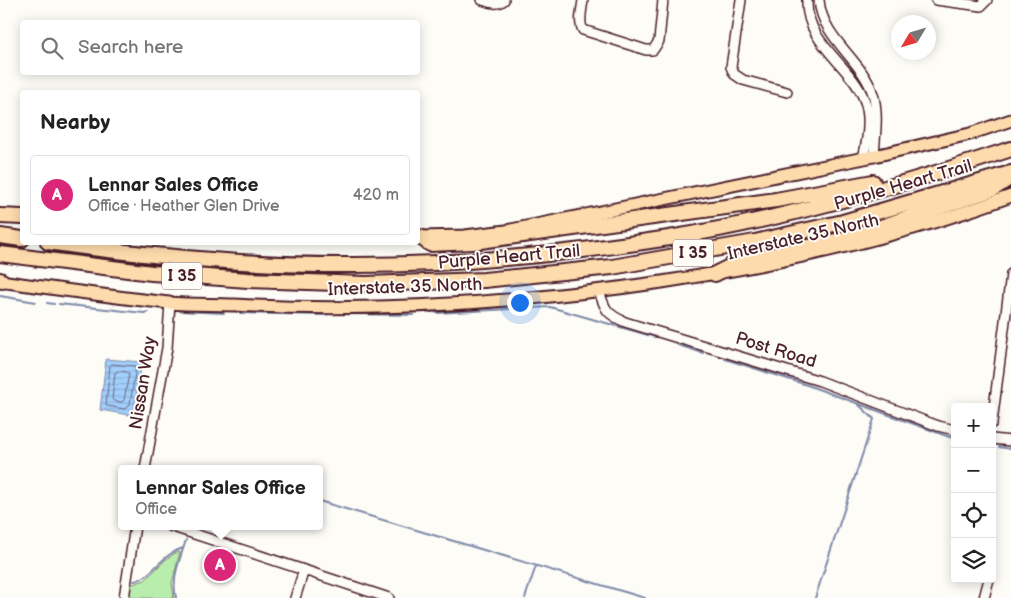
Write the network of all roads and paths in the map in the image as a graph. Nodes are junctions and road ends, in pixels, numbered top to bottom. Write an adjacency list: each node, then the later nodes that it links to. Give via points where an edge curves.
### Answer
1 (482, 0): 9 (street, via 496,4)
2 (583, 0): 3 (street, via 580,17 583,30 652,50 659,41)
3 (663, 0)
4 (741, 0): 10 (street, via 731,67 734,74 742,80)
5 (807, 0): 14 (street, via 816,34 854,82 865,102)
6 (819, 0): 14 (street, via 826,26 873,94 876,111)
7 (936, 0): 8 (street, via 981,6)
8 (986, 0)
9 (502, 1)
10 (787, 92)
11 (1011, 120): 14 (main road, via 970,134)
12 (1011, 143): 24 (highway, via 892,178 785,198 472,242 430,244)
13 (1011, 149): 26 (highway, Purple Heart Trail / I 35, via 945,171 783,215 669,238 527,256 419,264 308,265 143,255)
14 (869, 157): 23 (main road, via 506,231)
15 (1011, 174): 27 (highway, Purple Heart Trail / I 35, via 843,222 755,242 612,267 484,280 366,284 248,280 152,273)
16 (1011, 178): 28 (highway, via 993,189 874,230 737,262)
17 (1011, 196): 28 (main road, Interstate 35 North, via 964,214 884,237)
18 (0, 209): 19 (main road)
19 (20, 212)
20 (0, 216): 21 (highway)
21 (20, 217)
22 (0, 236): 25 (highway)
23 (420, 237)
24 (420, 238)
25 (20, 239)
26 (70, 245)
27 (0, 254)
28 (715, 274): 31 (main road, Interstate 35 North)
29 (1011, 274): 33 (street)
30 (1, 281): 32 (main road, Interstate 35 North)
31 (599, 292): 32 (main road, Interstate 35 North, via 500,302 375,307); 34 (street, Post Road, via 611,316 625,322 820,381)
32 (170, 303): 37 (street, Nissan Way, via 167,348)
33 (995, 403)
34 (951, 429)
35 (996, 439): 36 (street)
36 (1011, 441)
37 (146, 465)
38 (134, 530): 42 (street)
39 (182, 530): 40 (street)
40 (304, 570): 43 (street); 44 (street)
41 (988, 583): 45 (street)
42 (124, 598)
43 (294, 598)
44 (386, 598)
45 (984, 598)

